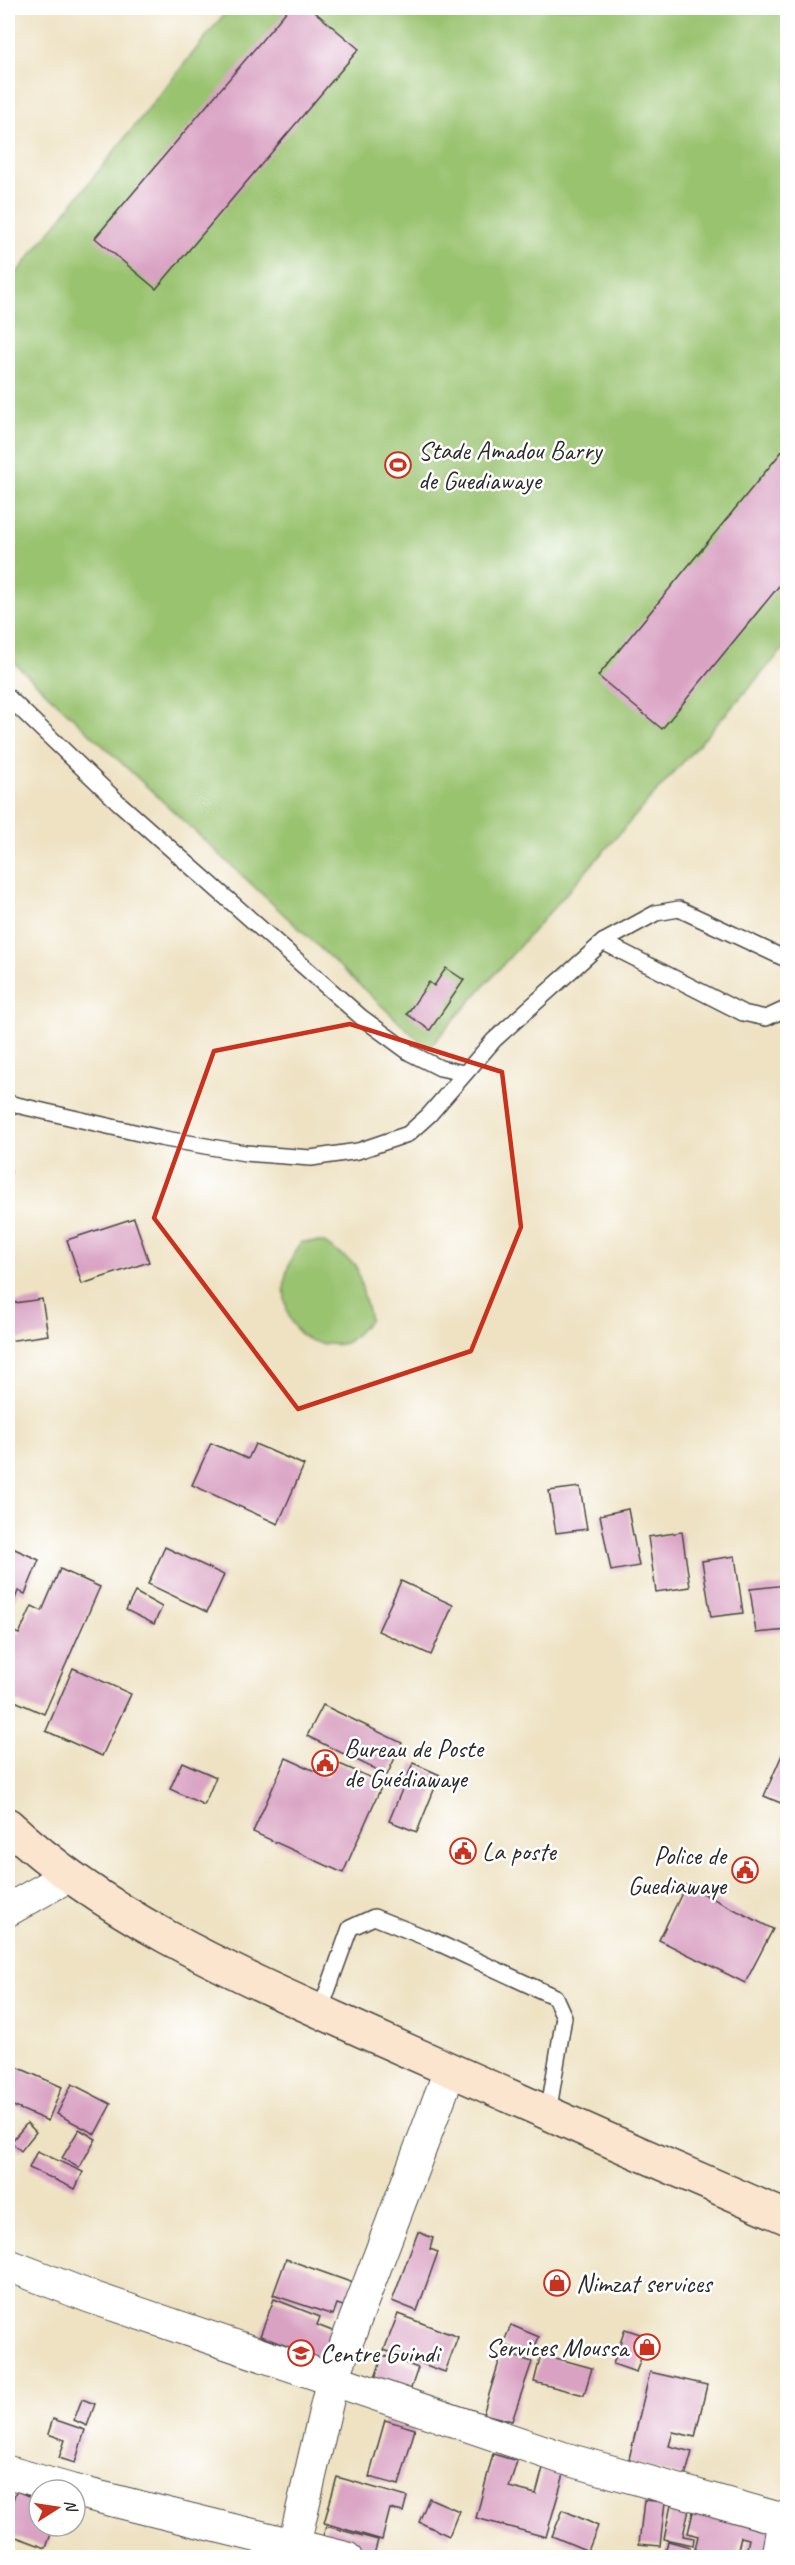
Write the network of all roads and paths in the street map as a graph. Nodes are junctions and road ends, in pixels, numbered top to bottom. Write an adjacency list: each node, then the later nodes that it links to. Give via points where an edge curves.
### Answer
1 (8, 698): 5 (lane, via 119,803 361,1017 410,1053 440,1068)
2 (603, 942): 3 (lane, via 657,913 679,909); 4 (lane, via 743,1013 765,1018); 5 (lane, via 494,1040)
3 (788, 960)
4 (788, 1008)
5 (464, 1073): 6 (lane, via 408,1134 358,1151 310,1158 200,1146)
6 (8, 1103)
7 (8, 1825): 8 (main road)
8 (68, 1876): 9 (street); 10 (main road, via 206,1959)
9 (8, 1910)
10 (320, 2011): 11 (main road); 12 (lane, via 350,1928 374,1917 432,1940 555,1997 564,2017)
11 (450, 2070): 12 (main road); 15 (street)
12 (549, 2114): 13 (main road)
13 (788, 2218)
14 (8, 2265): 15 (street)
15 (332, 2381): 19 (street, via 563,2458); 20 (street)
16 (8, 2472): 17 (street)
17 (29, 2478)
18 (87, 2494): 20 (street)
19 (786, 2521): 22 (street)
20 (292, 2551): 21 (street)
21 (346, 2558)
22 (777, 2558)

